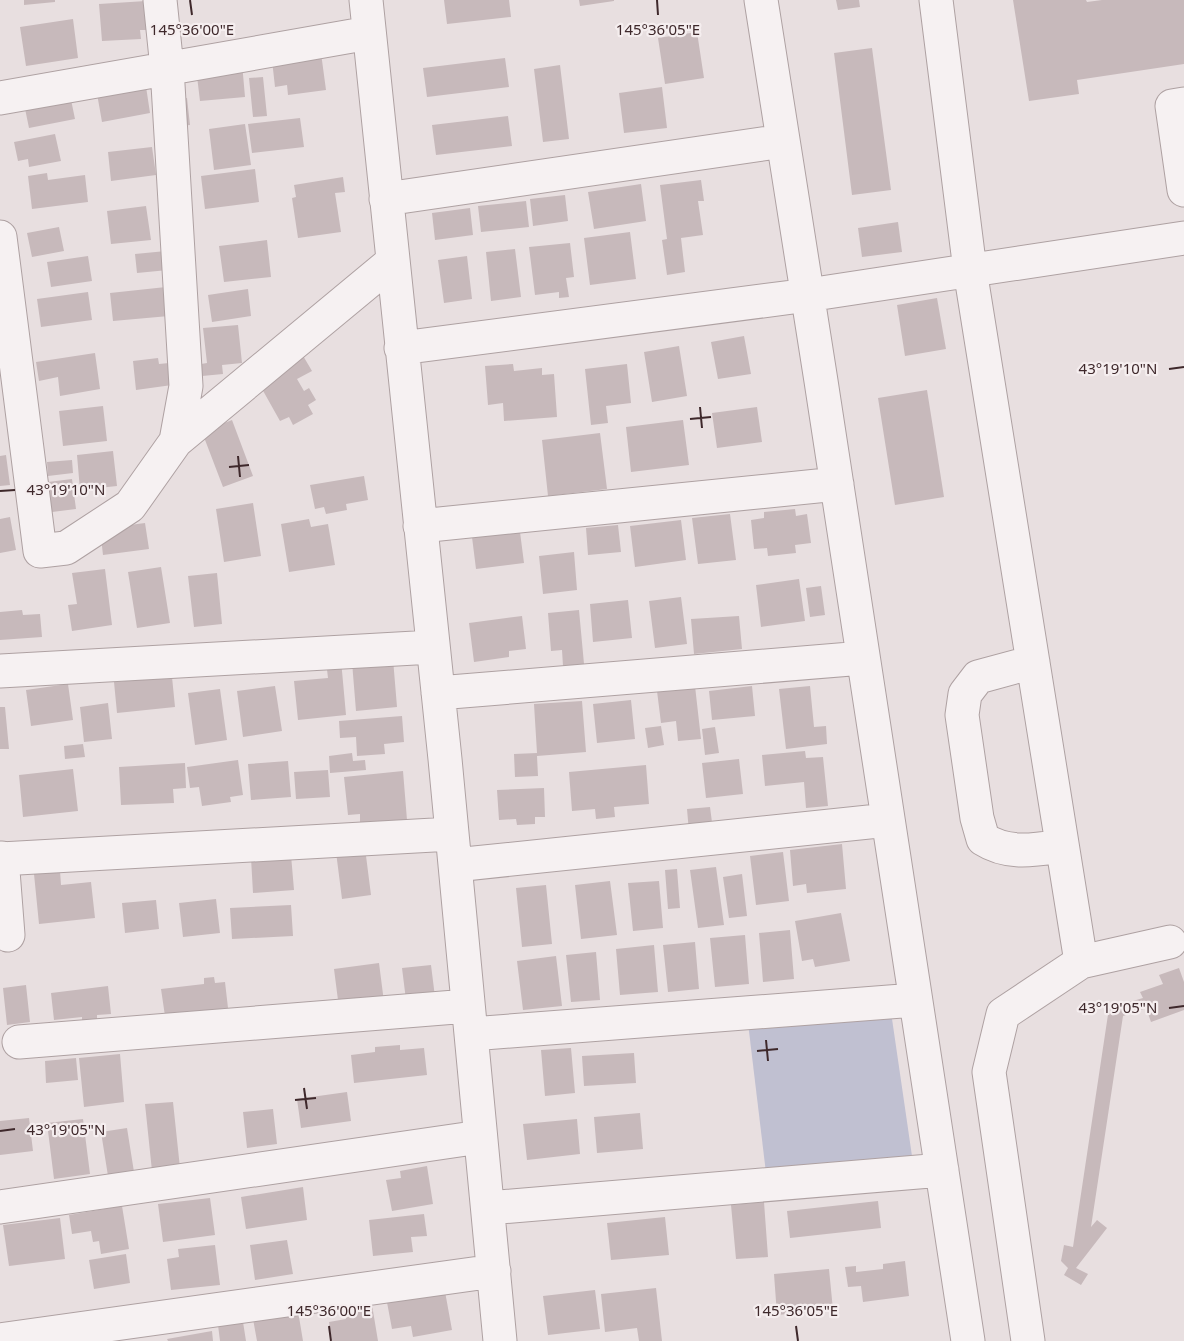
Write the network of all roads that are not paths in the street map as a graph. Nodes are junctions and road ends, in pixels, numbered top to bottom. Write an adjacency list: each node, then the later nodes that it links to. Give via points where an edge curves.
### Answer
1 (160, 0): 6 (street)
2 (366, 0): 5 (street)
3 (761, 0): 9 (street)
4 (936, 0): 15 (street)
5 (369, 33): 6 (street); 11 (street)
6 (167, 68): 7 (street); 18 (street, via 186,386)
7 (0, 97)
8 (1184, 104): 10 (street, via 1172,106)
9 (783, 141): 11 (street); 16 (street)
10 (1184, 189)
11 (386, 199): 14 (street)
12 (0, 237): 18 (street, via 40,551 66,548 129,506)
13 (1184, 238): 15 (street)
14 (392, 262): 17 (street); 18 (street)
15 (970, 270): 16 (street); 23 (street)
16 (808, 295): 17 (street); 19 (street)
17 (401, 348): 20 (street)
18 (177, 441)
19 (837, 484): 20 (street); 22 (street)
20 (420, 526): 21 (street)
21 (433, 647): 24 (street); 25 (street)
22 (863, 658): 25 (street); 26 (street)
23 (1033, 662): 27 (street); 27 (street, via 978,677 965,694 962,715 977,818 983,839 996,847 1030,850)
24 (0, 671)
25 (438, 693): 28 (street)
26 (888, 820): 28 (street); 33 (street)
27 (1062, 846): 32 (street)
28 (453, 849): 29 (street); 34 (street)
29 (1, 859): 30 (street)
30 (8, 935)
31 (1170, 942): 32 (street)
32 (1081, 962): 44 (street, via 1003,1014 989,1072)
33 (915, 1000): 34 (street); 37 (street)
34 (469, 1020): 35 (street); 36 (street)
35 (20, 1042)
36 (480, 1137): 38 (street); 39 (street)
37 (942, 1170): 39 (street); 43 (street)
38 (0, 1207)
39 (488, 1208): 40 (street)
40 (494, 1271): 41 (street); 42 (street)
41 (0, 1340)
42 (500, 1341)
43 (968, 1341)
44 (1028, 1341)

